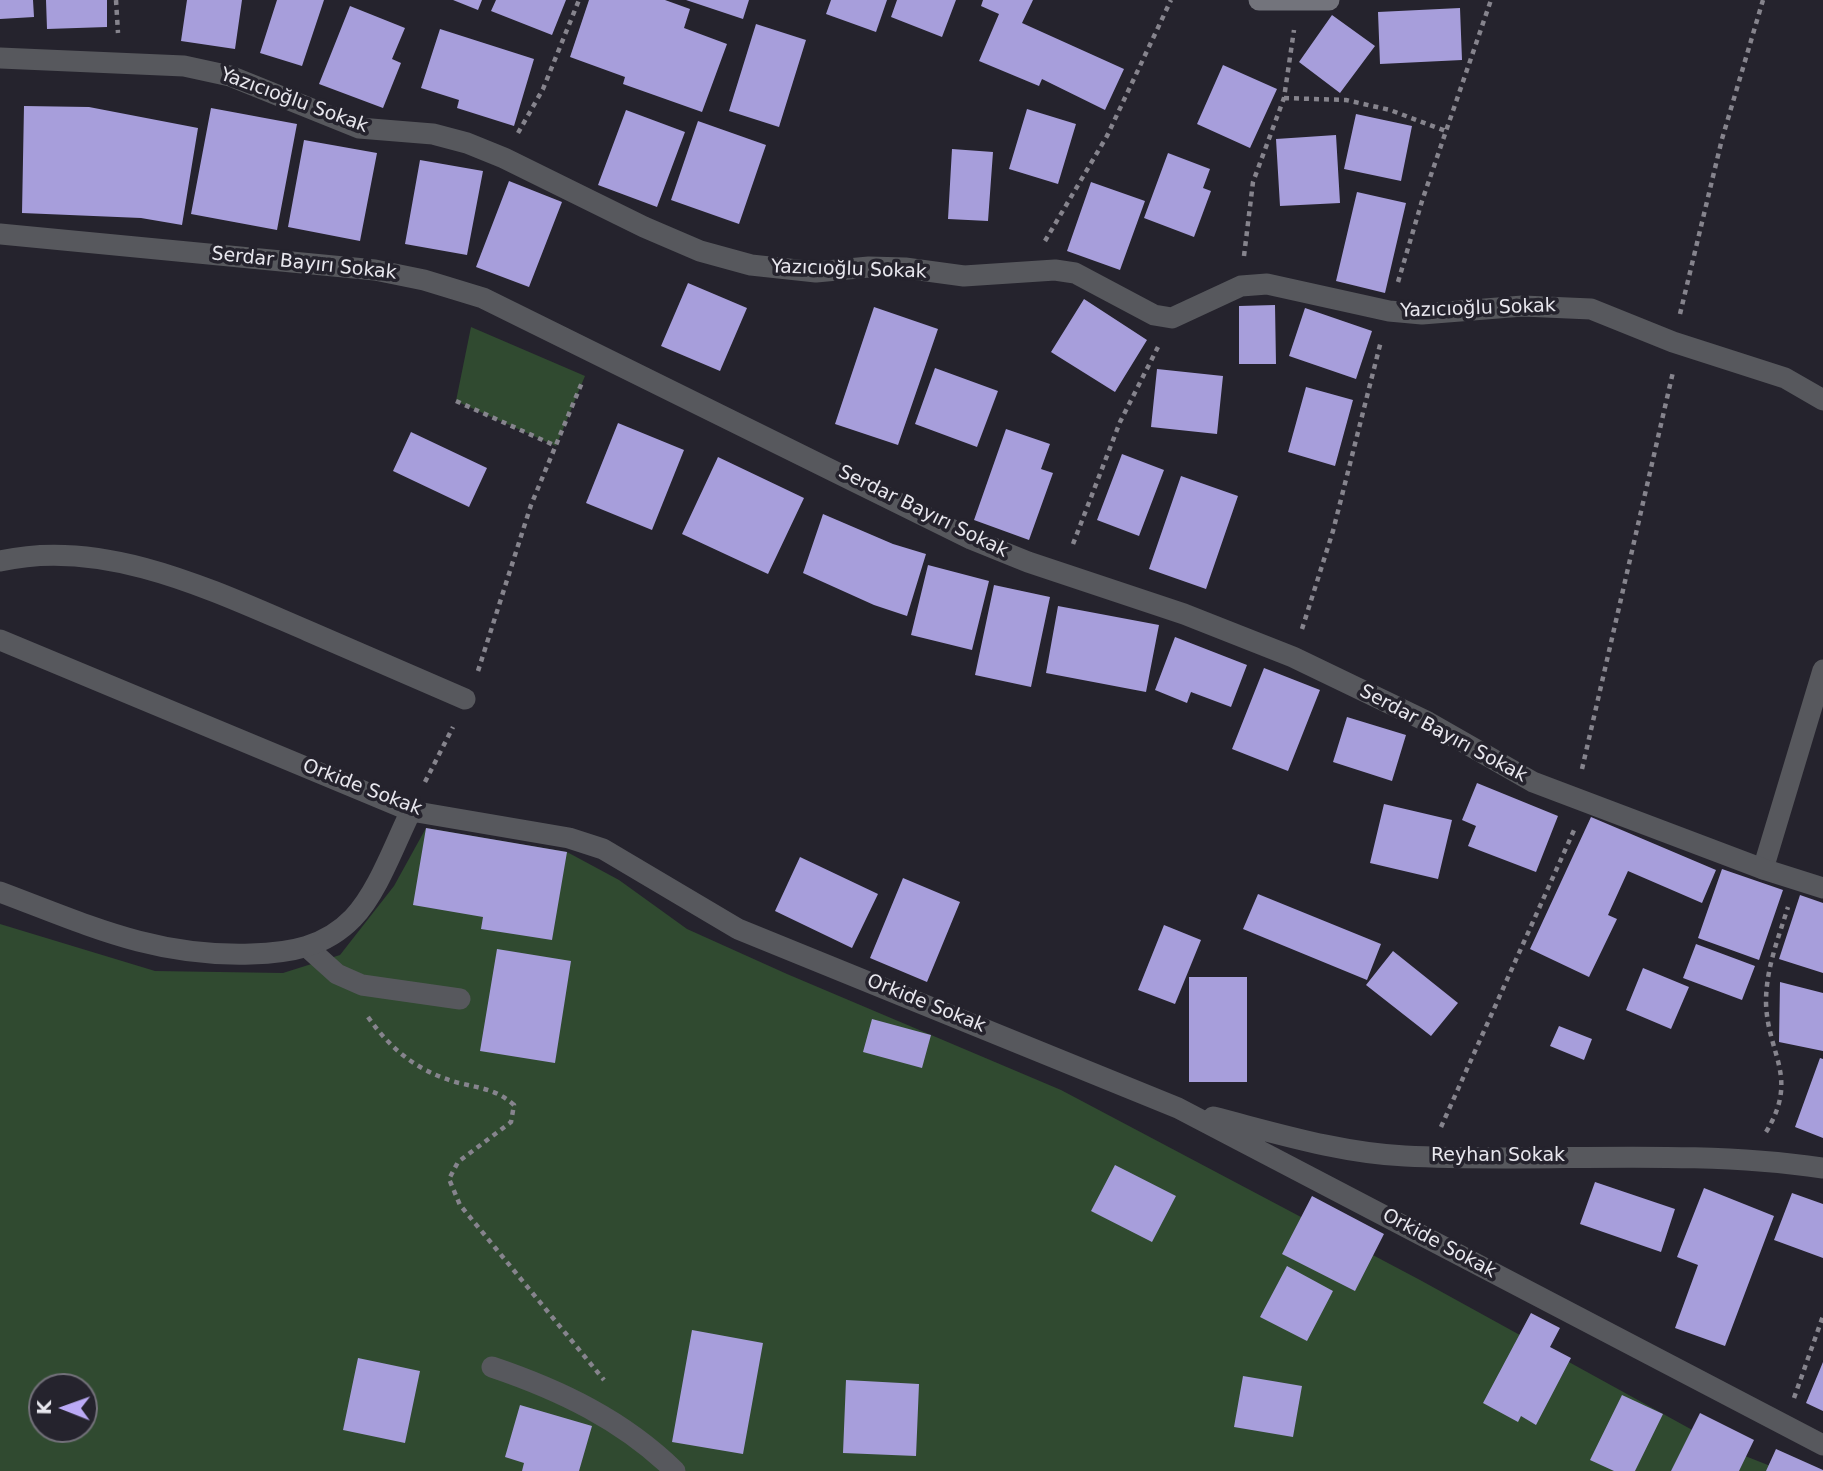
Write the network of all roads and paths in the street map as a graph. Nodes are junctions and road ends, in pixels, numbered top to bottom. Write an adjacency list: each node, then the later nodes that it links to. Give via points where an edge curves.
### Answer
1 (579, 0): 11 (path, via 543,89)
2 (1171, 0): 13 (path, via 1107,136)
3 (1259, 0): 7 (street)
4 (1329, 0): 7 (street)
5 (1491, 0): 10 (path)
6 (1763, 0): 17 (path, via 1722,139)
7 (1298, 2): 9 (path)
8 (0, 58): 11 (street, Yazıcıoğlu Sokak, via 184,66 230,76 359,128 433,134)
9 (1283, 98): 10 (path, via 1346,100); 14 (path, via 1253,182)
10 (1446, 131): 15 (path)
11 (504, 158): 13 (street, Yazıcıoğlu Sokak, via 644,227 700,251 751,265 816,272 905,268 964,276)
12 (0, 234): 18 (street, Serdar Bayırı Sokak, via 388,272 483,298)
13 (1026, 272): 16 (street, Yazıcıoğlu Sokak, via 1075,273 1154,315)
14 (1241, 286): 15 (street, Yazıcıoğlu Sokak, via 1294,288); 16 (street, Yazıcıoğlu Sokak)
15 (1389, 311): 17 (street, Yazıcıoğlu Sokak, via 1422,314 1565,306 1602,313); 25 (path, via 1333,531)
16 (1172, 318): 23 (path, via 1120,422 1084,509)
17 (1676, 343): 19 (street, Yazıcıoğlu Sokak, via 1785,379); 28 (path)
18 (594, 353): 21 (path); 23 (street, Serdar Bayırı Sokak, via 971,539)
19 (1823, 400)
20 (456, 401): 21 (path)
21 (556, 446): 27 (path, via 531,505)
22 (0, 561): 27 (street, via 68,556 113,561 168,576)
23 (1064, 574): 25 (street, Serdar Bayırı Sokak)
24 (0, 640): 29 (street, Orkide Sokak)
25 (1293, 657): 28 (street, Serdar Bayırı Sokak, via 1428,722 1533,782)
26 (1823, 670): 30 (street)
27 (466, 699): 29 (path)
28 (1581, 802): 30 (street, Serdar Bayırı Sokak); 38 (path)
29 (411, 811): 34 (street, via 354,917 325,941); 37 (street, Orkide Sokak, via 587,843 738,929)
30 (1763, 869): 31 (street, Serdar Bayırı Sokak)
31 (1797, 880): 32 (street, Serdar Bayırı Sokak); 39 (path, via 1768,972 1766,1004 1782,1070 1782,1092 1771,1125)
32 (1823, 888)
33 (0, 892): 34 (street, via 118,937 172,951 261,954)
34 (307, 947): 35 (street)
35 (337, 974): 36 (street, via 362,985); 43 (path, via 384,1040 406,1061 456,1082 503,1094 514,1105 511,1122 458,1162 449,1179 460,1205)
36 (460, 999)
37 (1178, 1108): 38 (street, Reyhan Sokak, via 1345,1149); 44 (street, Orkide Sokak)
38 (1427, 1156): 39 (street, Reyhan Sokak)
39 (1749, 1161): 40 (street, Reyhan Sokak)
40 (1823, 1168)
41 (1823, 1316): 44 (path)
42 (492, 1367): 46 (street, via 539,1383 612,1419)
43 (608, 1385)
44 (1784, 1425): 45 (street, Orkide Sokak)
45 (1823, 1445)
46 (675, 1471)

